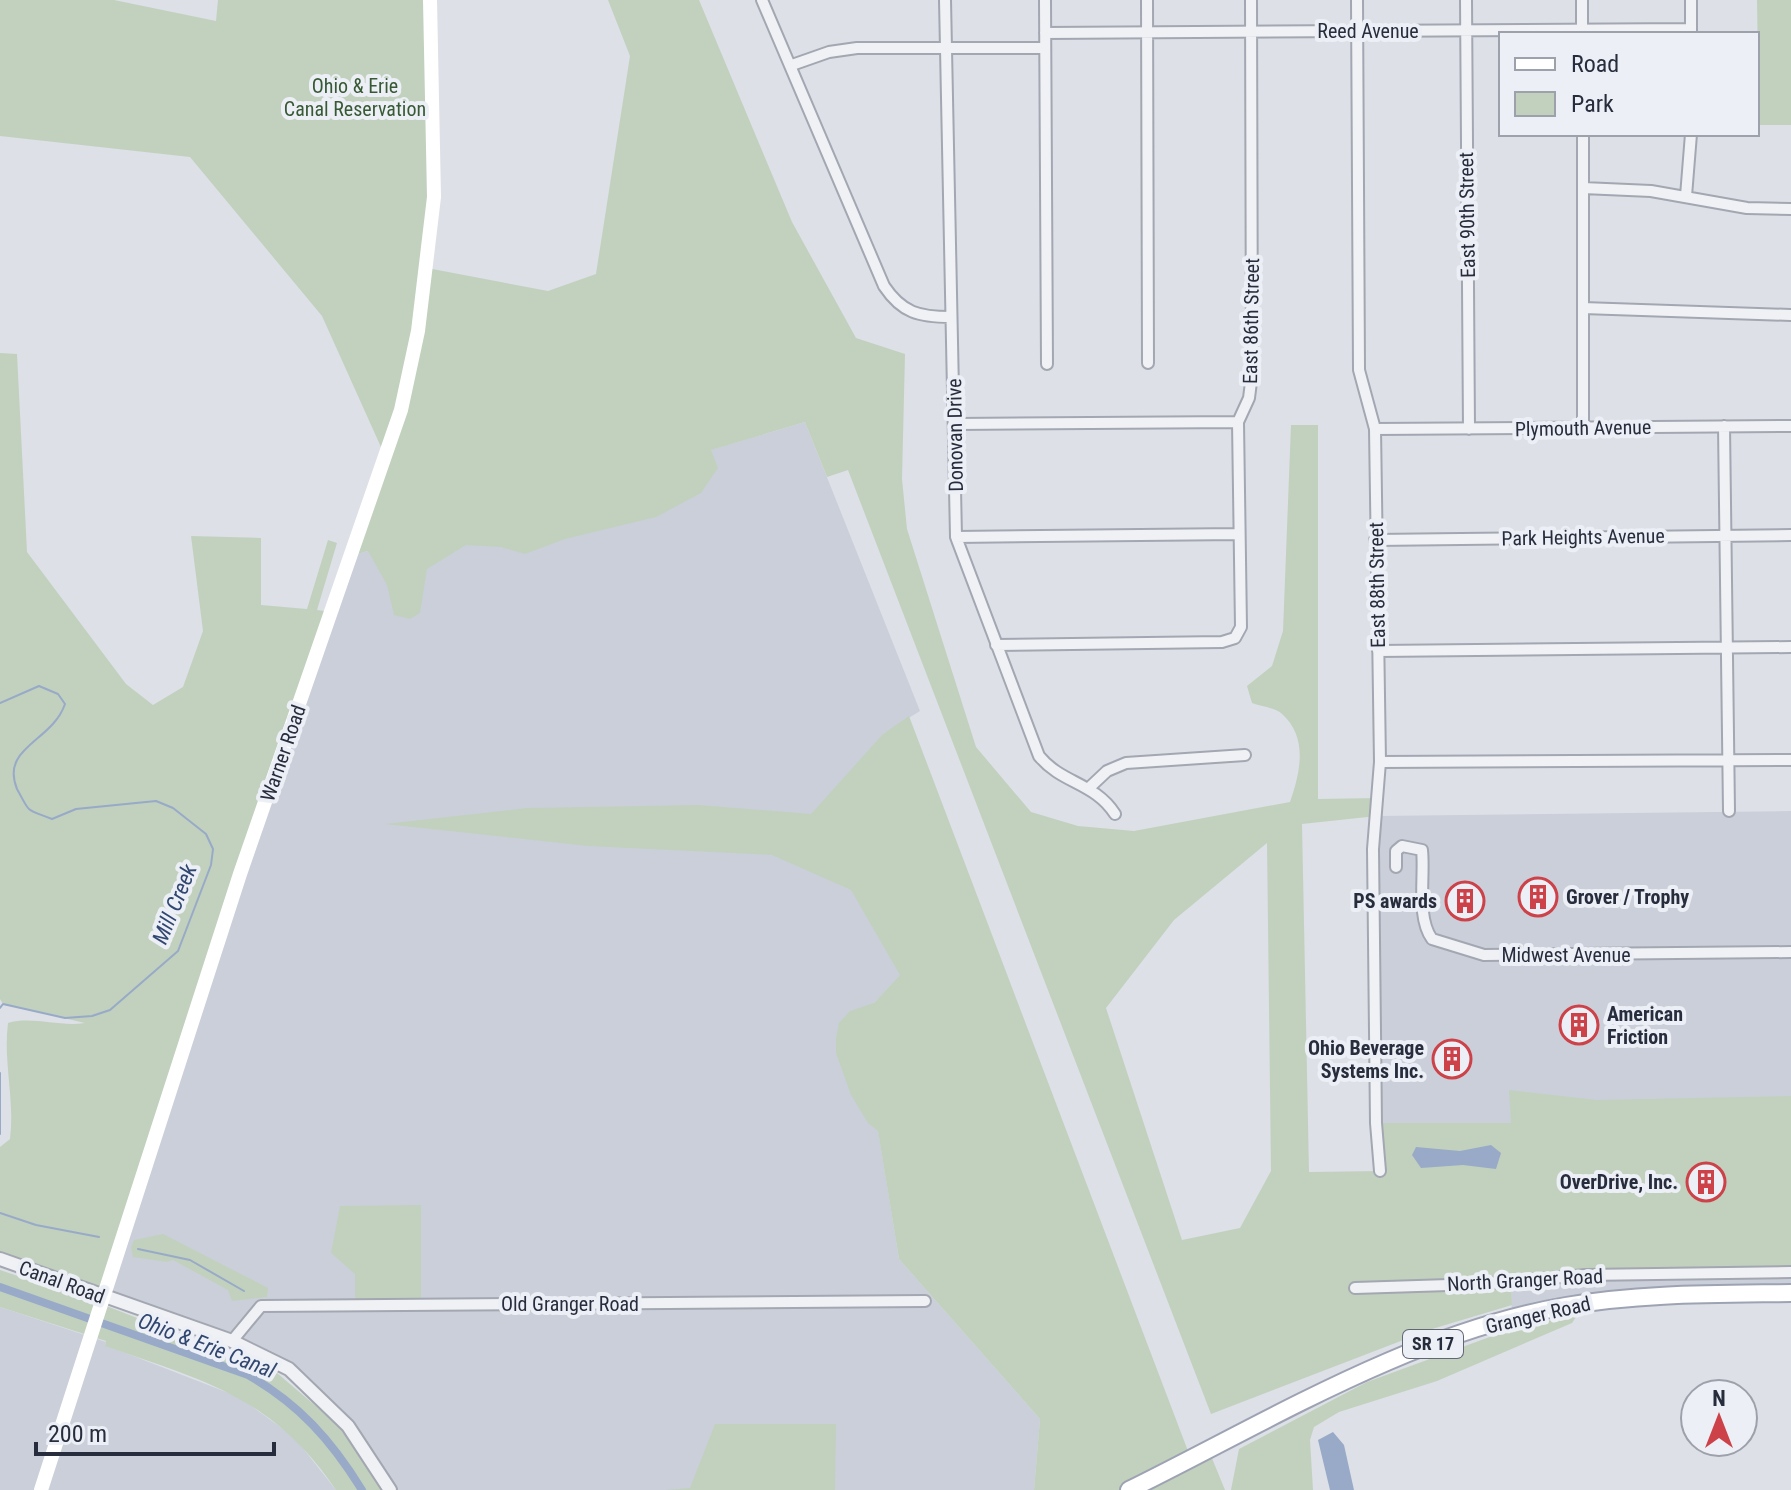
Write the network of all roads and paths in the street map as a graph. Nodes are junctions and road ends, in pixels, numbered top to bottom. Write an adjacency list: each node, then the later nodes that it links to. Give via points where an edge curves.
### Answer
1 (430, 0): 61 (main road, Warner Road, via 432,223 401,410 240,874)
2 (762, 0): 20 (street)
3 (945, 0): 18 (street, Donovan Drive)
4 (1045, 0): 17 (street)
5 (1147, 0): 11 (street)
6 (1251, 0): 12 (street, East 86th Street)
7 (1357, 0): 13 (street, East 88th Street)
8 (1466, 0): 14 (street, East 90th Street)
9 (1582, 0): 15 (street)
10 (1691, 0): 16 (street)
11 (1147, 31): 12 (street, Reed Avenue); 17 (street, Reed Avenue); 29 (street)
12 (1251, 31): 13 (street, Reed Avenue); 31 (street, East 86th Street, via 1252,374)
13 (1358, 31): 14 (street, Reed Avenue); 36 (street, East 88th Street, via 1359,370)
14 (1466, 31): 15 (street, Reed Avenue); 37 (street, East 90th Street)
15 (1582, 32): 16 (street, Reed Avenue)
16 (1691, 32)
17 (1045, 33): 19 (street)
18 (946, 48): 19 (street); 20 (street, via 857,48); 28 (street, Donovan Drive)
19 (1045, 48): 30 (street)
20 (792, 65): 28 (street, via 884,286 906,311)
21 (1583, 136): 23 (street)
22 (1691, 136): 24 (street)
23 (1583, 188): 24 (street); 26 (street)
24 (1686, 196): 25 (street, via 1747,208)
25 (1791, 209)
26 (1583, 308): 27 (street); 35 (street)
27 (1791, 315)
28 (951, 317): 32 (street, Donovan Drive)
29 (1148, 363)
30 (1047, 364)
31 (1238, 422): 32 (street); 38 (street, East 86th Street)
32 (956, 424): 41 (street, Donovan Drive)
33 (1724, 426): 34 (street, Plymouth Avenue); 35 (street, Plymouth Avenue); 39 (street)
34 (1791, 426)
35 (1583, 428): 37 (street, Plymouth Avenue)
36 (1375, 429): 37 (street, Plymouth Avenue); 42 (street, East 88th Street)
37 (1469, 429)
38 (1239, 534): 41 (street); 43 (street, East 86th Street, via 1241,627 1235,638)
39 (1725, 535): 40 (street, Park Heights Avenue); 42 (street, Park Heights Avenue); 45 (street)
40 (1791, 535)
41 (956, 537): 43 (street, Donovan Drive)
42 (1375, 540): 46 (street, East 88th Street)
43 (996, 645): 51 (street, Donovan Drive, via 1039,756 1049,768)
44 (1791, 647): 45 (street)
45 (1728, 648): 46 (street); 49 (street)
46 (1378, 651): 50 (street, East 88th Street)
47 (1245, 755): 51 (street, via 1126,763)
48 (1791, 760): 49 (street)
49 (1728, 761): 50 (street); 52 (street)
50 (1380, 762): 56 (street, East 88th Street, via 1373,849)
51 (1090, 787): 53 (street, Donovan Drive)
52 (1729, 811)
53 (1115, 814)
54 (1396, 867): 55 (street, Midwest Avenue, via 1396,851 1402,846 1422,850 1428,935 1484,955)
55 (1791, 952)
56 (1380, 1171)
57 (0, 1259): 61 (street, Canal Road)
58 (1791, 1272): 59 (street, North Granger Road, via 1586,1275)
59 (1355, 1288)
60 (1791, 1293): 66 (main road, Granger Road / SR 17, via 1625,1298 1564,1306 1461,1334 1391,1360)
61 (101, 1300): 63 (street, Canal Road); 64 (main road, Warner Road)
62 (925, 1301): 63 (street, Old Granger Road, via 261,1306)
63 (232, 1341): 65 (street, Canal Road, via 289,1369 323,1398)
64 (41, 1490)
65 (390, 1490)
66 (1129, 1490)

